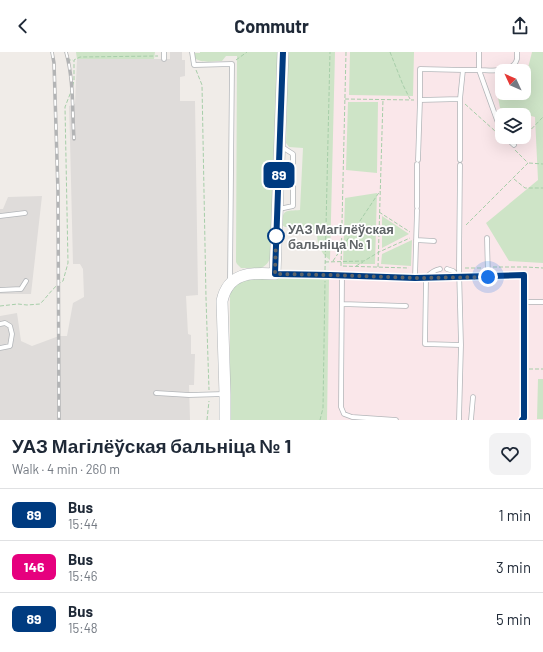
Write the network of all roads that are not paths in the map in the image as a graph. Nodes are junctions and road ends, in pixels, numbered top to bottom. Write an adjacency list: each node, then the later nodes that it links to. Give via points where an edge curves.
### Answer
1 (192, 52): 28 (lane, via 194,65 232,64)
2 (283, 52): 10 (main road)
3 (479, 52): 6 (lane)
4 (516, 52): 6 (lane, via 517,59 509,68)
5 (464, 70): 6 (lane); 7 (lane); 8 (lane, via 420,69)
6 (479, 70): 9 (lane)
7 (460, 99): 8 (lane); 11 (lane)
8 (420, 100): 17 (lane)
9 (495, 119)
10 (280, 146): 13 (main road); 13 (lane, via 293,154 293,206)
11 (460, 160)
12 (460, 165): 26 (lane)
13 (277, 210): 21 (main road)
14 (25, 213): 15 (lane)
15 (0, 216)
16 (487, 238): 23 (lane)
17 (416, 240): 18 (lane); 24 (lane)
18 (434, 241)
19 (440, 269): 25 (lane, via 430,273)
20 (447, 269): 26 (lane, via 456,273)
21 (275, 274): 22 (lane); 28 (main road, via 240,276)
22 (342, 275): 24 (lane); 32 (lane)
23 (488, 277): 26 (lane); 30 (lane, via 524,275)
24 (415, 278): 25 (lane)
25 (426, 278): 26 (lane); 35 (lane, via 425,344)
26 (459, 278): 35 (lane)
27 (26, 281): 29 (lane, via 21,289)
28 (230, 284): 38 (main road, via 222,301)
29 (0, 290)
30 (524, 302): 31 (lane); 44 (lane)
31 (543, 302)
32 (342, 304): 33 (lane); 41 (lane, via 341,407 344,414 352,417)
33 (406, 306)
34 (0, 324): 36 (lane, via 10,326 12,334 10,346)
35 (460, 345): 42 (lane)
36 (0, 348)
37 (156, 393): 38 (lane)
38 (225, 394): 40 (main road)
39 (473, 397): 43 (lane)
40 (225, 420)
41 (396, 420)
42 (459, 420)
43 (472, 420)
44 (522, 420)

